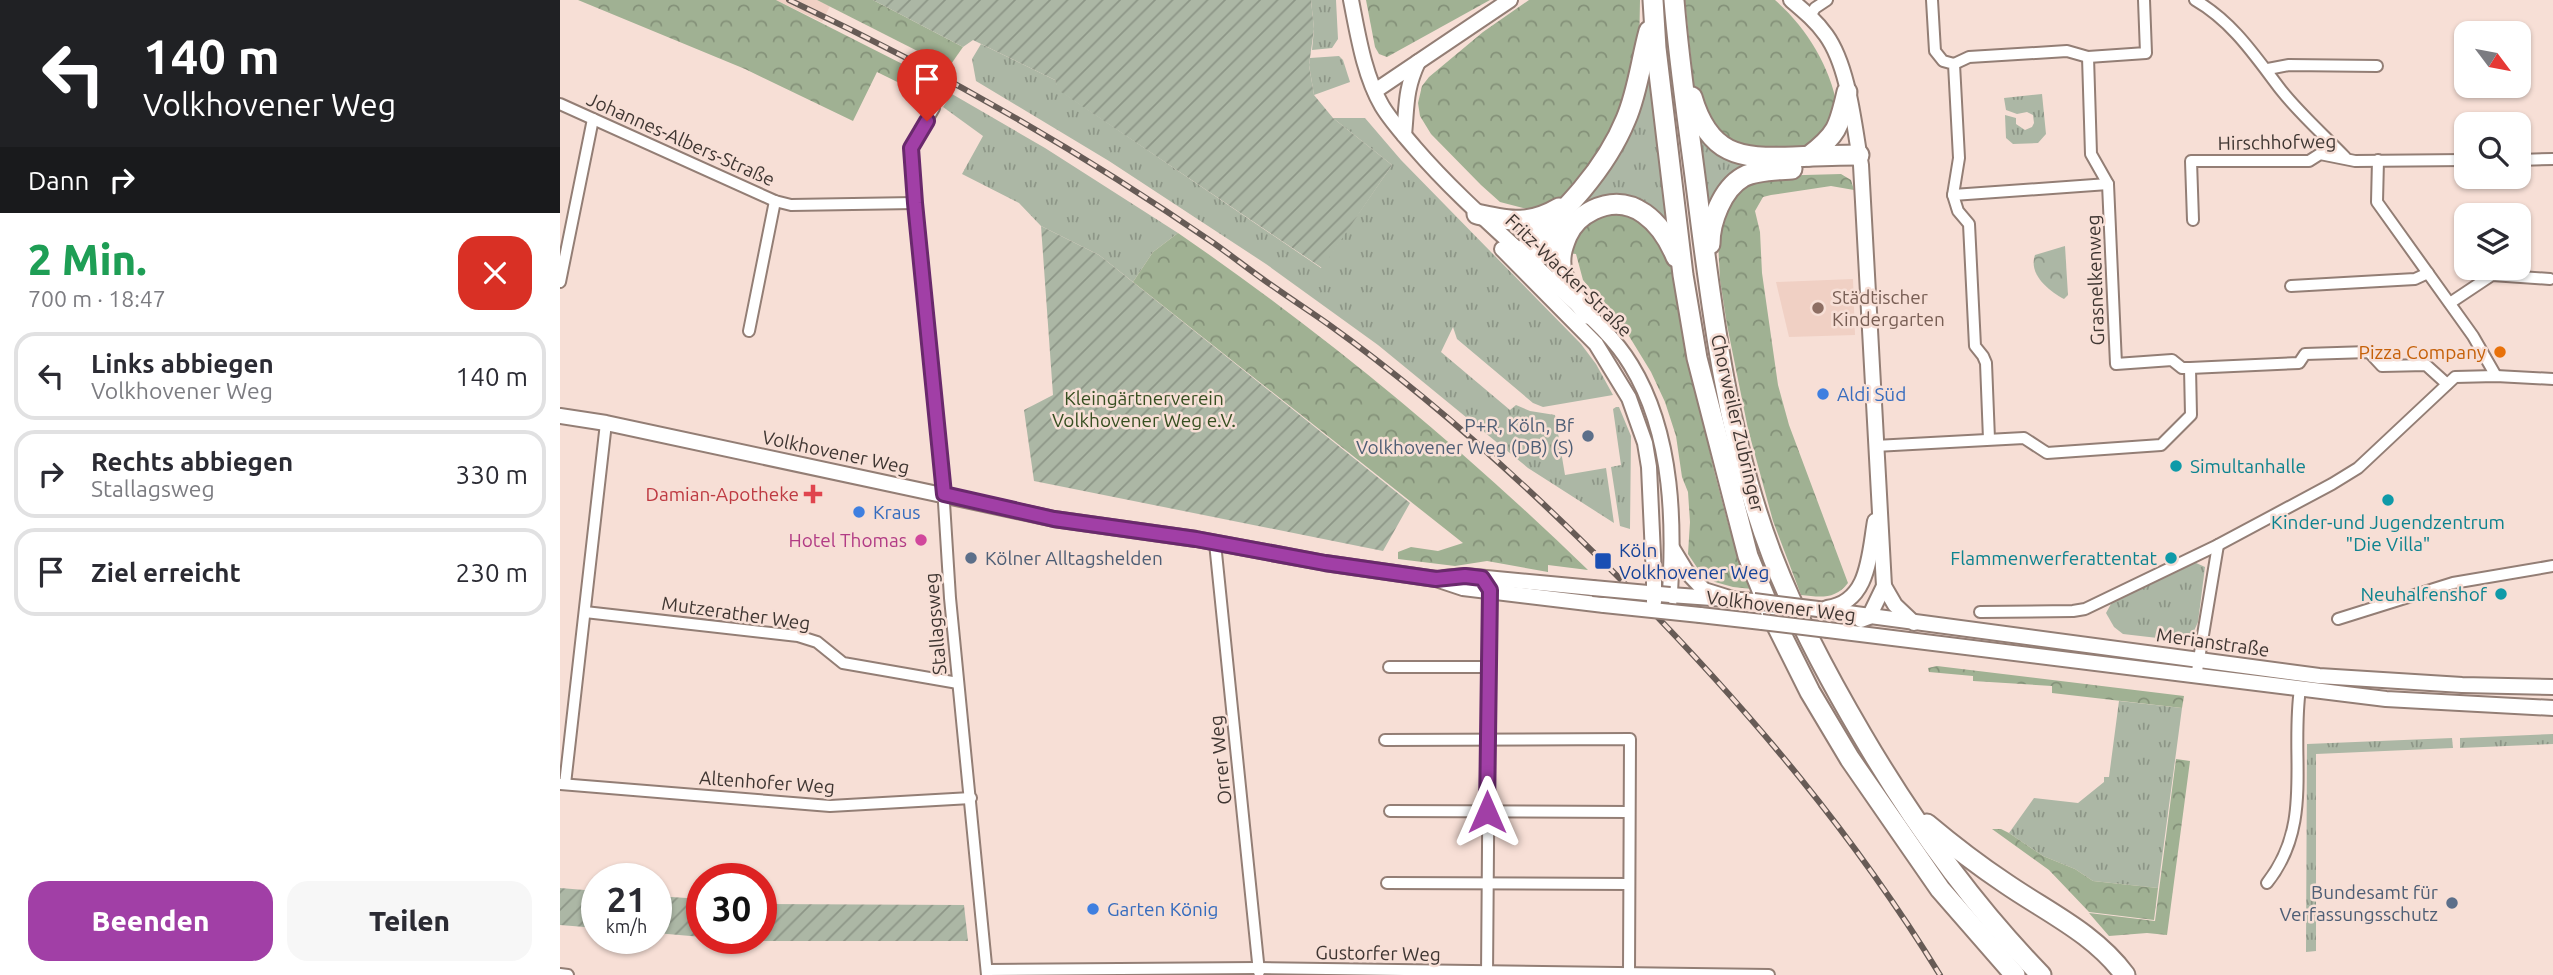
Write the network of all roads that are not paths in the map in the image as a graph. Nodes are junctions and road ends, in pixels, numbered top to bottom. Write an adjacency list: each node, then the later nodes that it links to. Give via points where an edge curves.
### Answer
1 (1351, 0): 17 (street, Fritz-Wacker-Straße)
2 (1510, 0): 13 (street)
3 (1674, 0): 11 (highway, Chorweiler Zubringer)
4 (1791, 0): 10 (street)
5 (1827, 0): 10 (street)
6 (1932, 0): 14 (street, via 1935,51 1943,61)
7 (2144, 0): 12 (street, via 2146,53)
8 (2195, 0): 16 (street, via 2226,23)
9 (1653, 6): 32 (highway, via 1628,117 1608,157); 40 (highway, Chorweiler Zubringer)
10 (1810, 16): 18 (street, via 1837,56)
11 (1677, 41): 23 (highway, via 1696,111 1713,138 1741,155); 43 (highway, Chorweiler Zubringer)
12 (2088, 57): 14 (street, via 2067,51 1969,57); 30 (street, Grasnelkenweg, via 2091,154)
13 (1419, 61): 17 (street); 22 (street, via 1405,97)
14 (1954, 64): 31 (street, via 1959,158)
15 (2377, 66): 16 (street)
16 (2268, 69): 24 (street, via 2280,89)
17 (1375, 91): 22 (street, Fritz-Wacker-Straße)
18 (1847, 92): 23 (highway, via 1831,139); 26 (street)
19 (560, 104): 21 (street, Johannes-Albers-Straße)
20 (934, 108): 34 (street, Stallagsweg, via 911,148)
21 (593, 119): 33 (street, Johannes-Albers-Straße); 42 (street)
22 (1404, 135): 35 (street, Fritz-Wacker-Straße)
23 (1809, 156): 26 (highway)
24 (2345, 157): 27 (street, Hirschhofweg); 36 (street, Hirschhofweg, via 2320,154 2309,161 2191,161)
25 (2553, 159): 29 (street)
26 (1860, 160): 43 (highway, via 1744,176 1716,213); 55 (street)
27 (2378, 160): 28 (street, Hirschhofweg); 39 (street, via 2377,202)
28 (2454, 160)
29 (2531, 160)
30 (2108, 184): 31 (street); 48 (street, Grasnelkenweg, via 2116,364 2172,360)
31 (1953, 195): 54 (street, via 1969,224 1975,346 1986,363)
32 (1572, 200): 35 (highway, via 1532,220 1514,222); 38 (highway)
33 (775, 201): 34 (street, Johannes-Albers-Straße, via 791,205); 47 (street)
34 (915, 203): 56 (street, Stallagsweg)
35 (1477, 214): 38 (street, Fritz-Wacker-Straße)
36 (2193, 220)
37 (1573, 224): 38 (highway, via 1544,252); 40 (highway, via 1602,206 1639,210 1660,226); 46 (highway, via 1560,256 1562,274)
38 (1523, 261): 46 (street, Fritz-Wacker-Straße); 66 (street, Fritz-Wacker-Straße, bridge, via 1596,344 1634,408 1650,467)
39 (2428, 272): 44 (street, via 2415,279); 45 (street)
40 (1683, 275): 99 (highway, Chorweiler Zubringer, via 1723,464 1748,556 1775,622 1850,758)
41 (2550, 279): 45 (street, via 2492,275)
42 (560, 282)
43 (1708, 284): 89 (highway, Chorweiler Zubringer, via 1731,410 1773,558 1834,688)
44 (2291, 286)
45 (2450, 303): 49 (street)
46 (1587, 314): 60 (street, Fritz-Wacker-Straße, via 1631,365 1648,401 1662,444)
47 (749, 331)
48 (2190, 368): 51 (street, Grasnelkenweg, via 2299,363 2305,354 2369,352 2382,366 2426,365); 54 (street, via 2191,415 2161,445 2047,453 2027,439)
49 (2496, 376): 50 (street); 51 (street, via 2455,377)
50 (2553, 379)
51 (2447, 384): 59 (street, via 2358,468)
52 (560, 416): 53 (street, Volkhovener Weg)
53 (606, 424): 56 (street, Volkhovener Weg); 70 (street)
54 (1989, 439): 55 (street)
55 (1875, 446): 57 (street)
56 (944, 494): 58 (street, Volkhovener Weg, via 1054,519); 83 (street, Stallagsweg)
57 (1878, 502): 62 (street); 64 (street)
58 (1215, 543): 63 (street, Volkhovener Weg, via 1436,579 1465,576); 101 (street, Orrer Weg)
59 (2218, 545): 72 (street, via 2085,609); 79 (street)
60 (1672, 548): 65 (street, Fritz-Wacker-Straße); 67 (street, via 1704,590)
61 (2553, 566): 74 (street, via 2453,583)
62 (1867, 568): 68 (street, via 1854,596 1844,604); 73 (street, via 1863,601)
63 (1486, 584): 66 (street, Volkhovener Weg, bridge); 69 (street, Volkhovener Weg, bridge); 81 (street)
64 (1884, 586): 73 (street); 75 (street)
65 (1675, 591): 66 (street, Volkhovener Weg, bridge); 67 (street, Volkhovener Weg); 71 (street, Fritz-Wacker-Straße, bridge)
66 (1654, 593): 69 (street, Fritz-Wacker-Straße, bridge)
67 (1736, 600): 68 (street, Volkhovener Weg, bridge)
68 (1818, 609): 73 (street, Volkhovener Weg)
69 (1654, 610): 71 (street, Volkhovener Weg, bridge)
70 (585, 612): 83 (street, Mutzerather Weg, via 798,636 817,642 843,663); 90 (street)
71 (1669, 612): 76 (street, Volkhovener Weg, bridge)
72 (1980, 612)
73 (1869, 617): 75 (street, Merianstraße); 76 (street); 78 (street, via 1878,630)
74 (2337, 619)
75 (1914, 623): 79 (street, Merianstraße)
76 (1828, 630): 77 (street, Volkhovener Weg)
77 (1874, 636): 78 (street, Merianstraße)
78 (1892, 638): 82 (street, Merianstraße)
79 (2200, 659): 82 (street); 84 (street, Merianstraße, via 2319,676)
80 (1389, 667): 81 (street)
81 (1488, 667): 87 (street)
82 (2196, 677): 85 (street, Merianstraße)
83 (958, 683): 91 (street, Stallagsweg)
84 (2553, 687)
85 (2300, 689): 86 (street, Merianstraße, via 2386,699); 96 (street, via 2296,816 2284,859)
86 (2553, 708)
87 (1488, 739): 88 (street); 93 (street); 94 (street, via 1629,740)
88 (1385, 740)
89 (1889, 782): 111 (highway, Chorweiler Zubringer, via 1978,905); 112 (highway, via 1919,818 1953,846 2087,936)
90 (563, 784): 91 (street, Altenhofer Weg, via 830,806)
91 (971, 798): 100 (street, Stallagsweg)
92 (1390, 811): 93 (street)
93 (1487, 812): 94 (street); 97 (street)
94 (1629, 812): 98 (street)
95 (1387, 883): 97 (street)
96 (2267, 883)
97 (1488, 884): 98 (street); 103 (street)
98 (1629, 884): 105 (street)
99 (1953, 905): 109 (highway); 110 (highway, Chorweiler Zubringer)
100 (987, 972): 101 (street, Gustorfer Weg)
101 (1259, 972): 103 (street, Gustorfer Weg)
102 (560, 974): 106 (street)
103 (1487, 974): 104 (street, Gustorfer Weg)
104 (1607, 974): 105 (street, Gustorfer Weg)
105 (1629, 974): 107 (street, Gustorfer Weg)
106 (568, 975)
107 (1700, 975): 108 (street, Gustorfer Weg)
108 (1769, 975)
109 (2000, 975)
110 (2015, 975)
111 (2041, 975)
112 (2125, 975)

